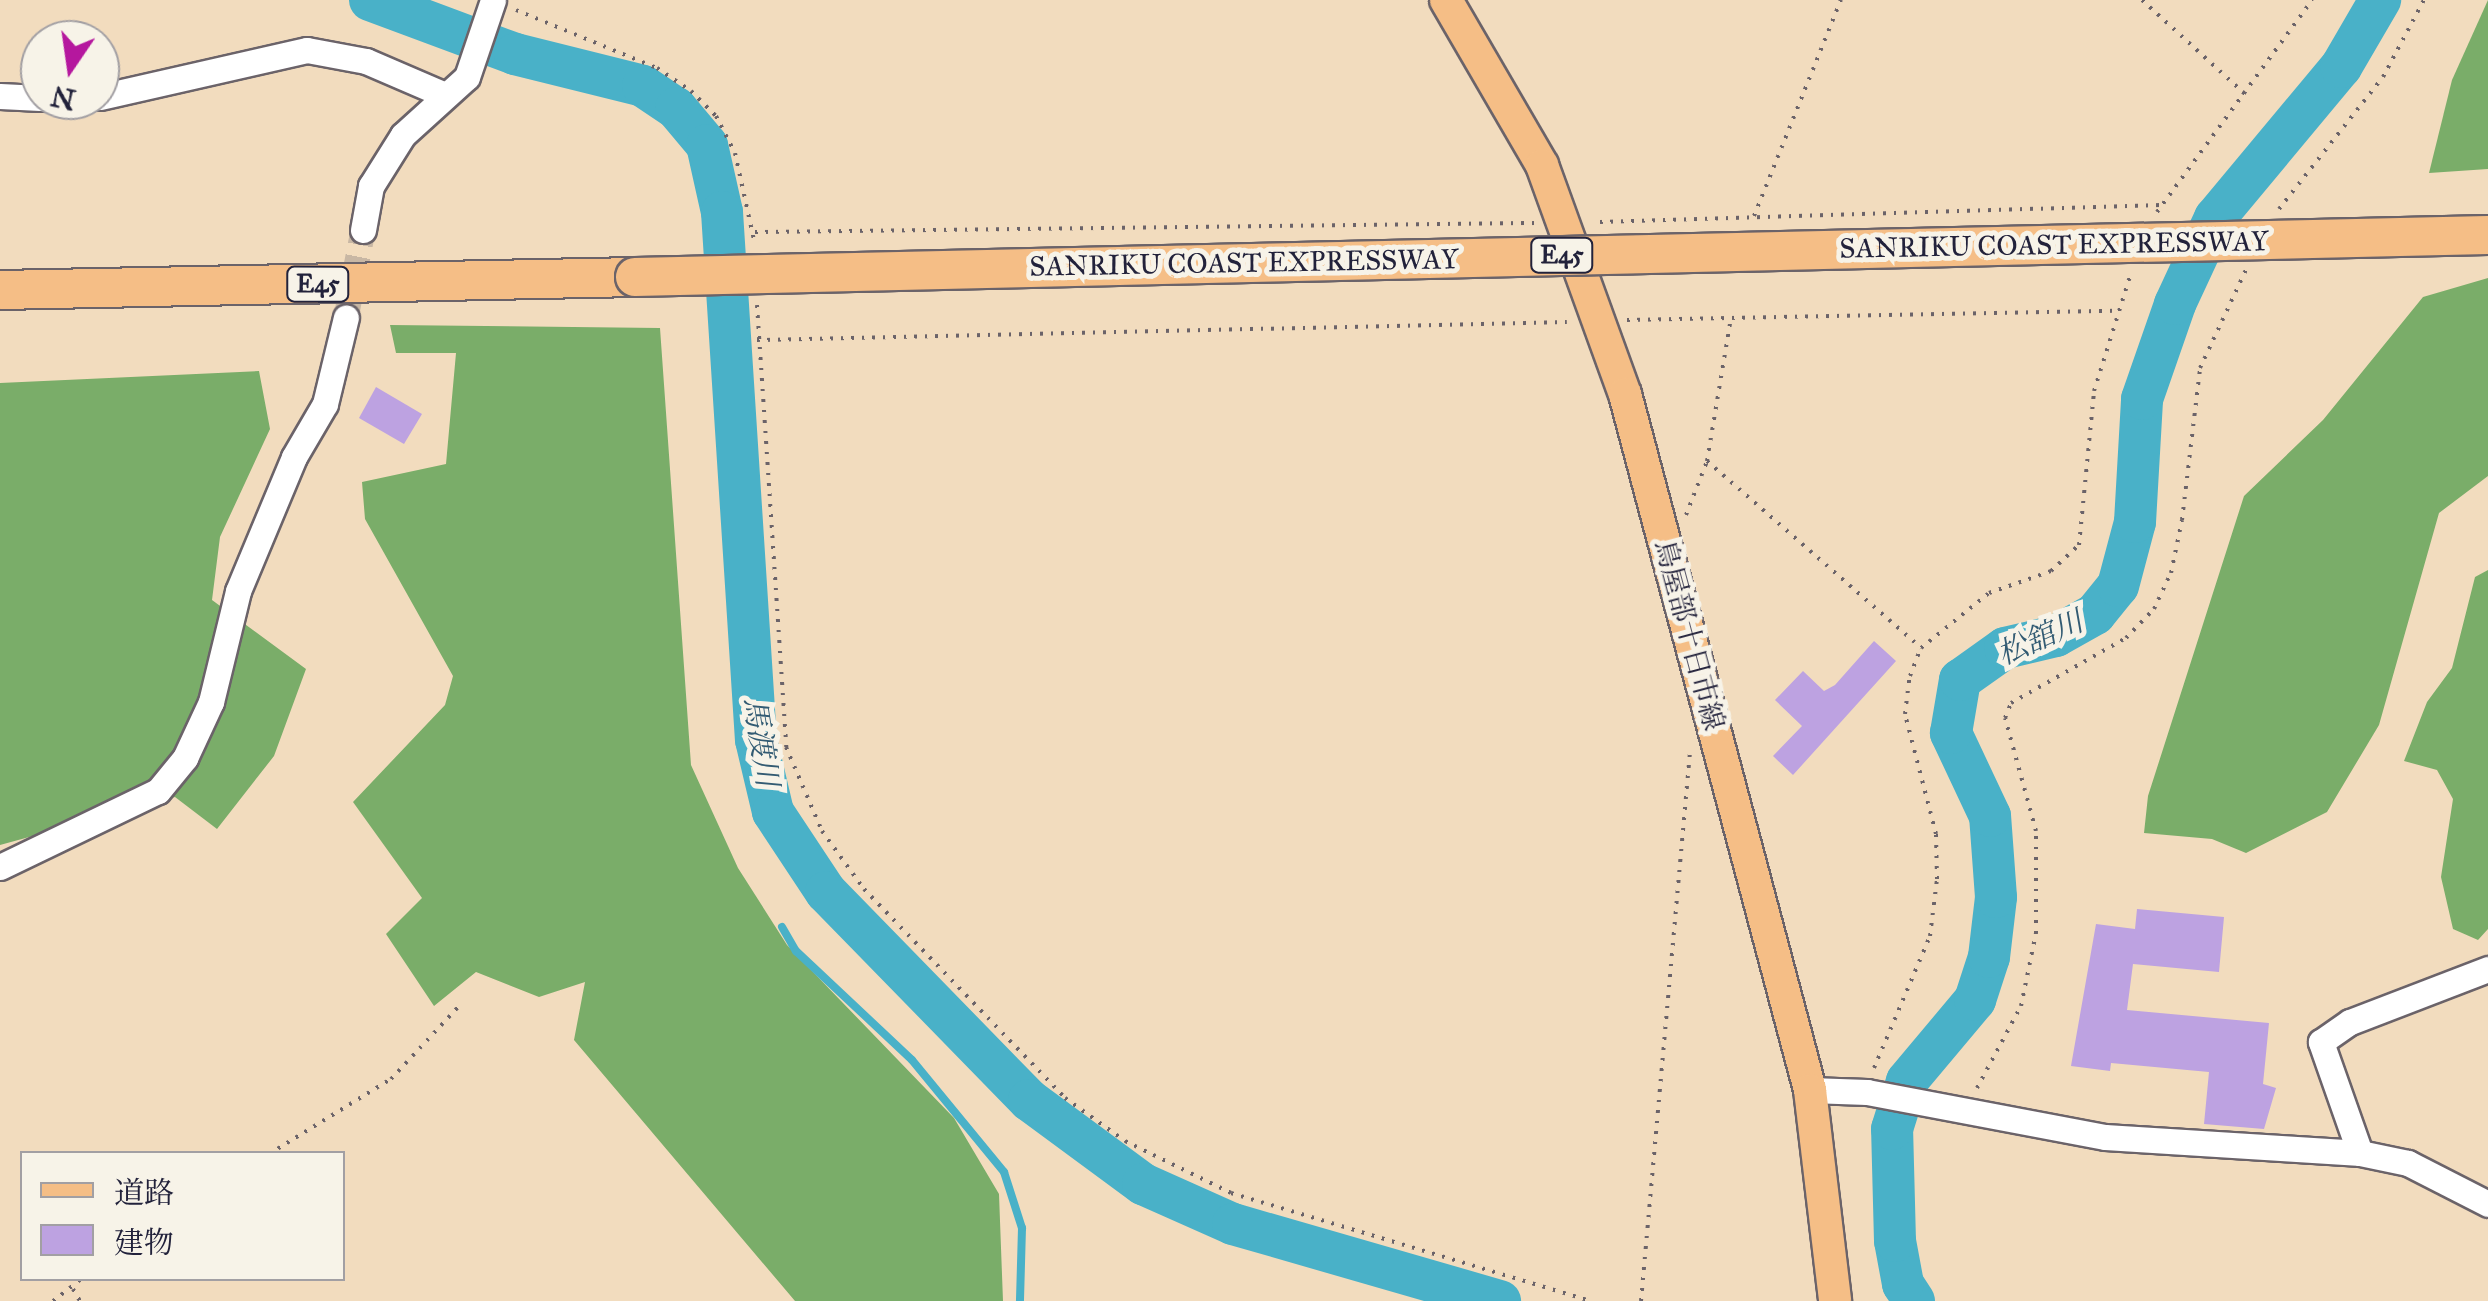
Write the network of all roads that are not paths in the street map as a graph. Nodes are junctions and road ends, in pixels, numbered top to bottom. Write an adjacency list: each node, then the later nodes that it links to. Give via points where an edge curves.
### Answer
1 (1446, 0): 11 (main road, 鳥屋部十日市線, via 1542,165 1602,321)
2 (491, 5): 4 (street, via 470,67)
3 (120, 92): 4 (street, via 307,50 366,62)
4 (446, 95): 5 (street, via 403,135 371,186)
5 (363, 230)
6 (2488, 235): 7 (highway, SANRIKU COAST EXPRESSWAY / E45, bridge)
7 (0, 290)
8 (346, 316): 9 (street, via 326,404 294,456 238,591 211,702 184,758 158,791)
9 (0, 867)
10 (2488, 968): 12 (street, via 2350,1022 2321,1042)
11 (1810, 1090): 12 (street, via 1871,1093 2105,1137); 14 (main road, 鳥屋部十日市線)
12 (2360, 1153): 13 (street, via 2408,1163)
13 (2488, 1204)
14 (1835, 1301)

